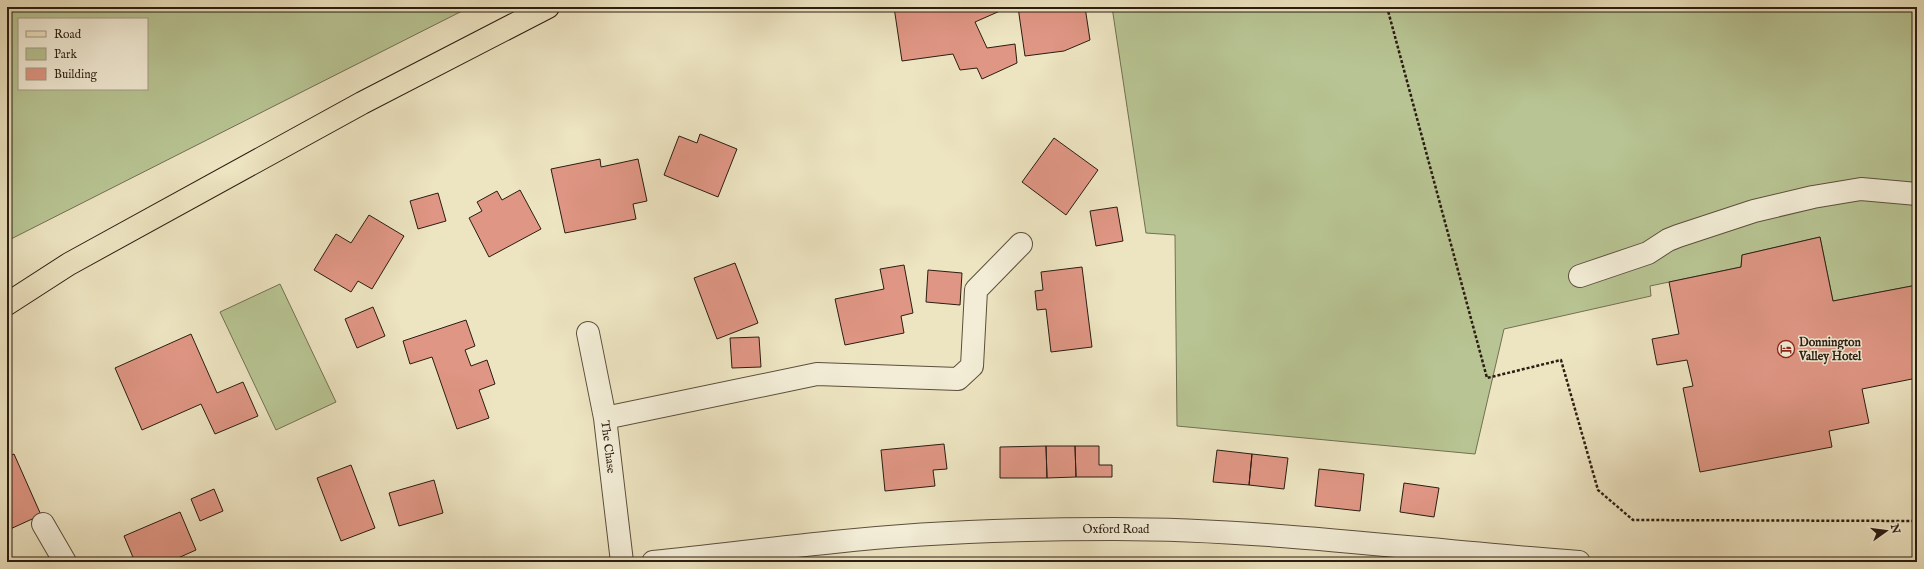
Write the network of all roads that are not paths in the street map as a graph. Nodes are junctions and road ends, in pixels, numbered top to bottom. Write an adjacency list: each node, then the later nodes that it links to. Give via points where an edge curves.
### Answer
1 (548, 7): 5 (main road, via 362,103 69,264)
2 (1917, 194): 4 (street, via 1860,189 1774,205 1678,236 1648,253)
3 (1022, 244): 7 (street, via 976,290 972,366 958,379 817,374)
4 (1580, 276)
5 (7, 304)
6 (588, 333): 7 (street, The Chase)
7 (605, 418): 10 (street, The Chase)
8 (43, 524): 9 (street)
9 (65, 562)
10 (622, 562)
11 (653, 562): 12 (street, Oxford Road, via 944,533 1114,529 1292,536)
12 (1579, 562)

